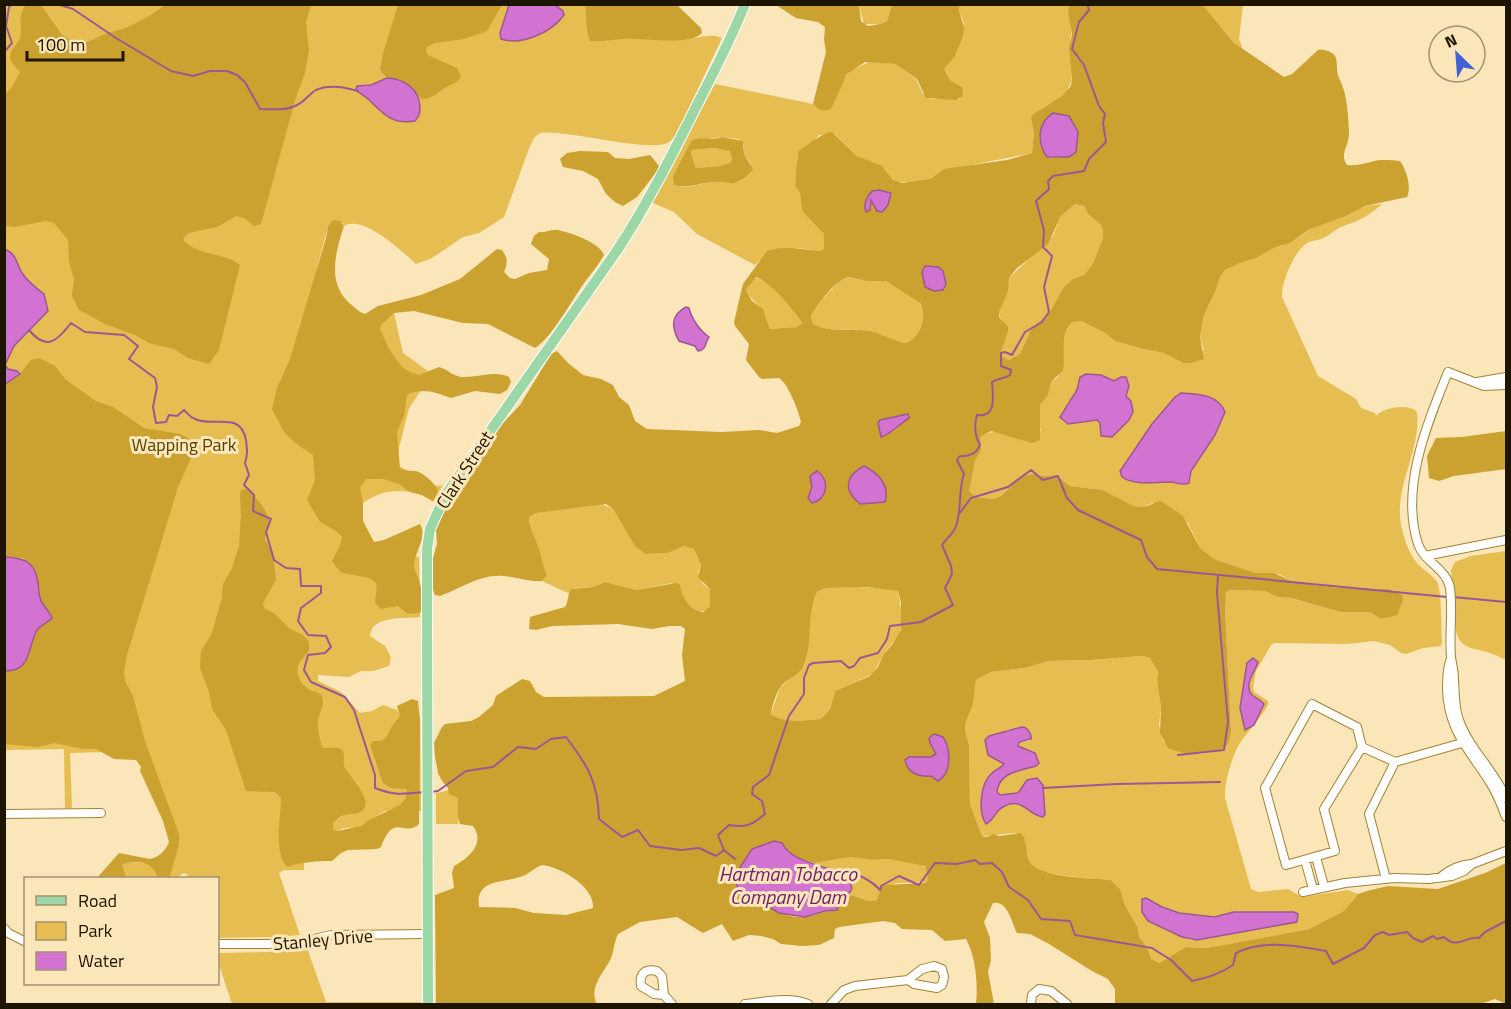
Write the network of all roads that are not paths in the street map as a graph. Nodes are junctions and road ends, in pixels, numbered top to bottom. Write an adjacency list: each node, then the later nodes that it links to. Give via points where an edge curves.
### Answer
1 (744, 4): 22 (main road, Clark Street, via 638,217 446,494 430,528)
2 (1506, 377): 3 (street)
3 (1477, 382): 4 (street, via 1492,387); 6 (street, via 1448,372 1434,405 1411,501 1418,545)
4 (1506, 385)
5 (1506, 540): 6 (street)
6 (1425, 556): 7 (street, via 1445,577 1450,590 1457,716)
7 (1466, 742): 9 (street); 10 (street, via 1494,775); 13 (street)
8 (1362, 747): 9 (street); 15 (street, via 1324,809 1335,851); 16 (street, via 1357,727 1312,704 1265,788 1286,865)
9 (1395, 762): 17 (street, via 1369,814)
10 (1506, 798)
11 (101, 813): 12 (street)
12 (4, 814)
13 (1506, 817)
14 (1506, 851): 17 (street, via 1462,864 1442,876)
15 (1316, 857): 16 (street); 18 (street)
16 (1305, 860): 19 (street)
17 (1386, 879): 18 (street)
18 (1324, 886): 19 (street)
19 (1313, 889): 20 (street)
20 (1303, 892)
21 (4, 928): 23 (street)
22 (428, 934): 24 (street, Stanley Drive); 27 (main road, Clark Street)
23 (24, 941)
24 (219, 944)
25 (908, 980): 31 (street, via 855,986 844,990)
26 (664, 995): 28 (street)
27 (428, 1005)
28 (672, 1005)
29 (745, 1005): 30 (street, via 782,1000)
30 (808, 1005)
31 (831, 1005)
32 (1032, 1005): 33 (street, via 1032,995 1039,989 1051,991)
33 (1067, 1005)

